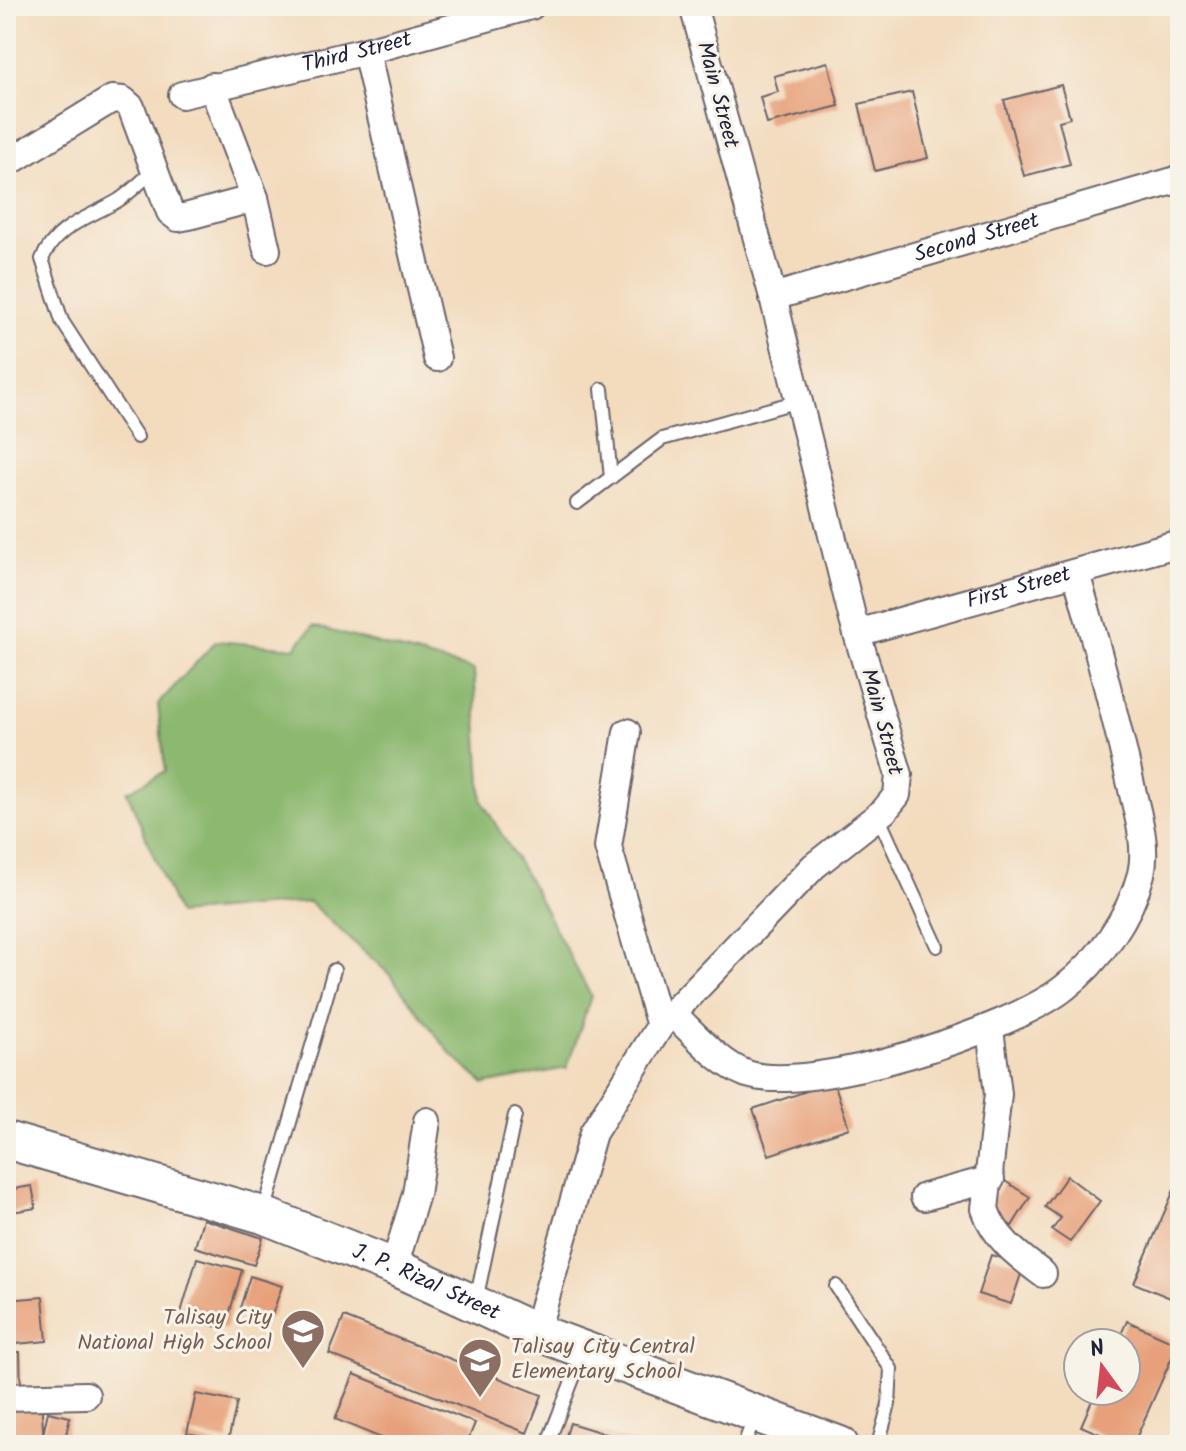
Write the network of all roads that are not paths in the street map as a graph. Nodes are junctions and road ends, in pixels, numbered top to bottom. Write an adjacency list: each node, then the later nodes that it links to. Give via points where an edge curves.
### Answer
1 (531, 6): 3 (street, Third Street)
2 (693, 6): 11 (street, Main Street)
3 (366, 51): 4 (street, Third Street); 12 (street)
4 (212, 86): 5 (street, Third Street); 9 (street)
5 (182, 95)
6 (6, 164): 7 (street, via 112,99 131,107)
7 (153, 171): 9 (street, via 170,212 178,218); 15 (lane, via 121,198 68,226 50,241 42,259 62,321)
8 (1180, 179): 11 (street, Second Street)
9 (255, 198): 10 (street)
10 (267, 250)
11 (773, 297): 14 (street, Main Street)
12 (437, 358)
13 (602, 389): 16 (lane)
14 (799, 401): 16 (lane, via 662,439); 20 (street, Main Street)
15 (137, 437)
16 (611, 478): 17 (lane)
17 (577, 503)
18 (1180, 543): 19 (street, First Street)
19 (1076, 573): 20 (street, First Street); 26 (street, via 1117,718 1142,841 1141,874 1113,937 1065,988)
20 (857, 633): 22 (street, Main Street, via 899,775 897,795)
21 (627, 732): 25 (street, via 608,847)
22 (878, 816): 23 (lane); 25 (street, Main Street, via 814,866)
23 (937, 946)
24 (334, 970): 32 (lane)
25 (666, 1019): 26 (street, via 746,1073 791,1077 867,1065); 37 (street, Main Street, via 593,1133)
26 (990, 1029): 30 (street, via 998,1094)
27 (515, 1115): 36 (lane)
28 (427, 1121): 33 (street, via 416,1194)
29 (6, 1140): 32 (street, J. P. Rizal Street)
30 (991, 1179): 31 (street); 34 (street, via 985,1209 991,1227)
31 (924, 1197)
32 (263, 1215): 33 (street, J. P. Rizal Street)
33 (394, 1267): 36 (street, J. P. Rizal Street)
34 (1043, 1274)
35 (836, 1286): 44 (lane, via 891,1369)
36 (475, 1304): 37 (street, J. P. Rizal Street)
37 (536, 1332): 38 (street, J. P. Rizal Street)
38 (584, 1350): 41 (street, J. P. Rizal Street); 43 (lane)
39 (86, 1395): 40 (street)
40 (6, 1397)
41 (750, 1430): 42 (street, J. P. Rizal Street)
42 (827, 1443)
43 (547, 1445)
44 (878, 1445)

